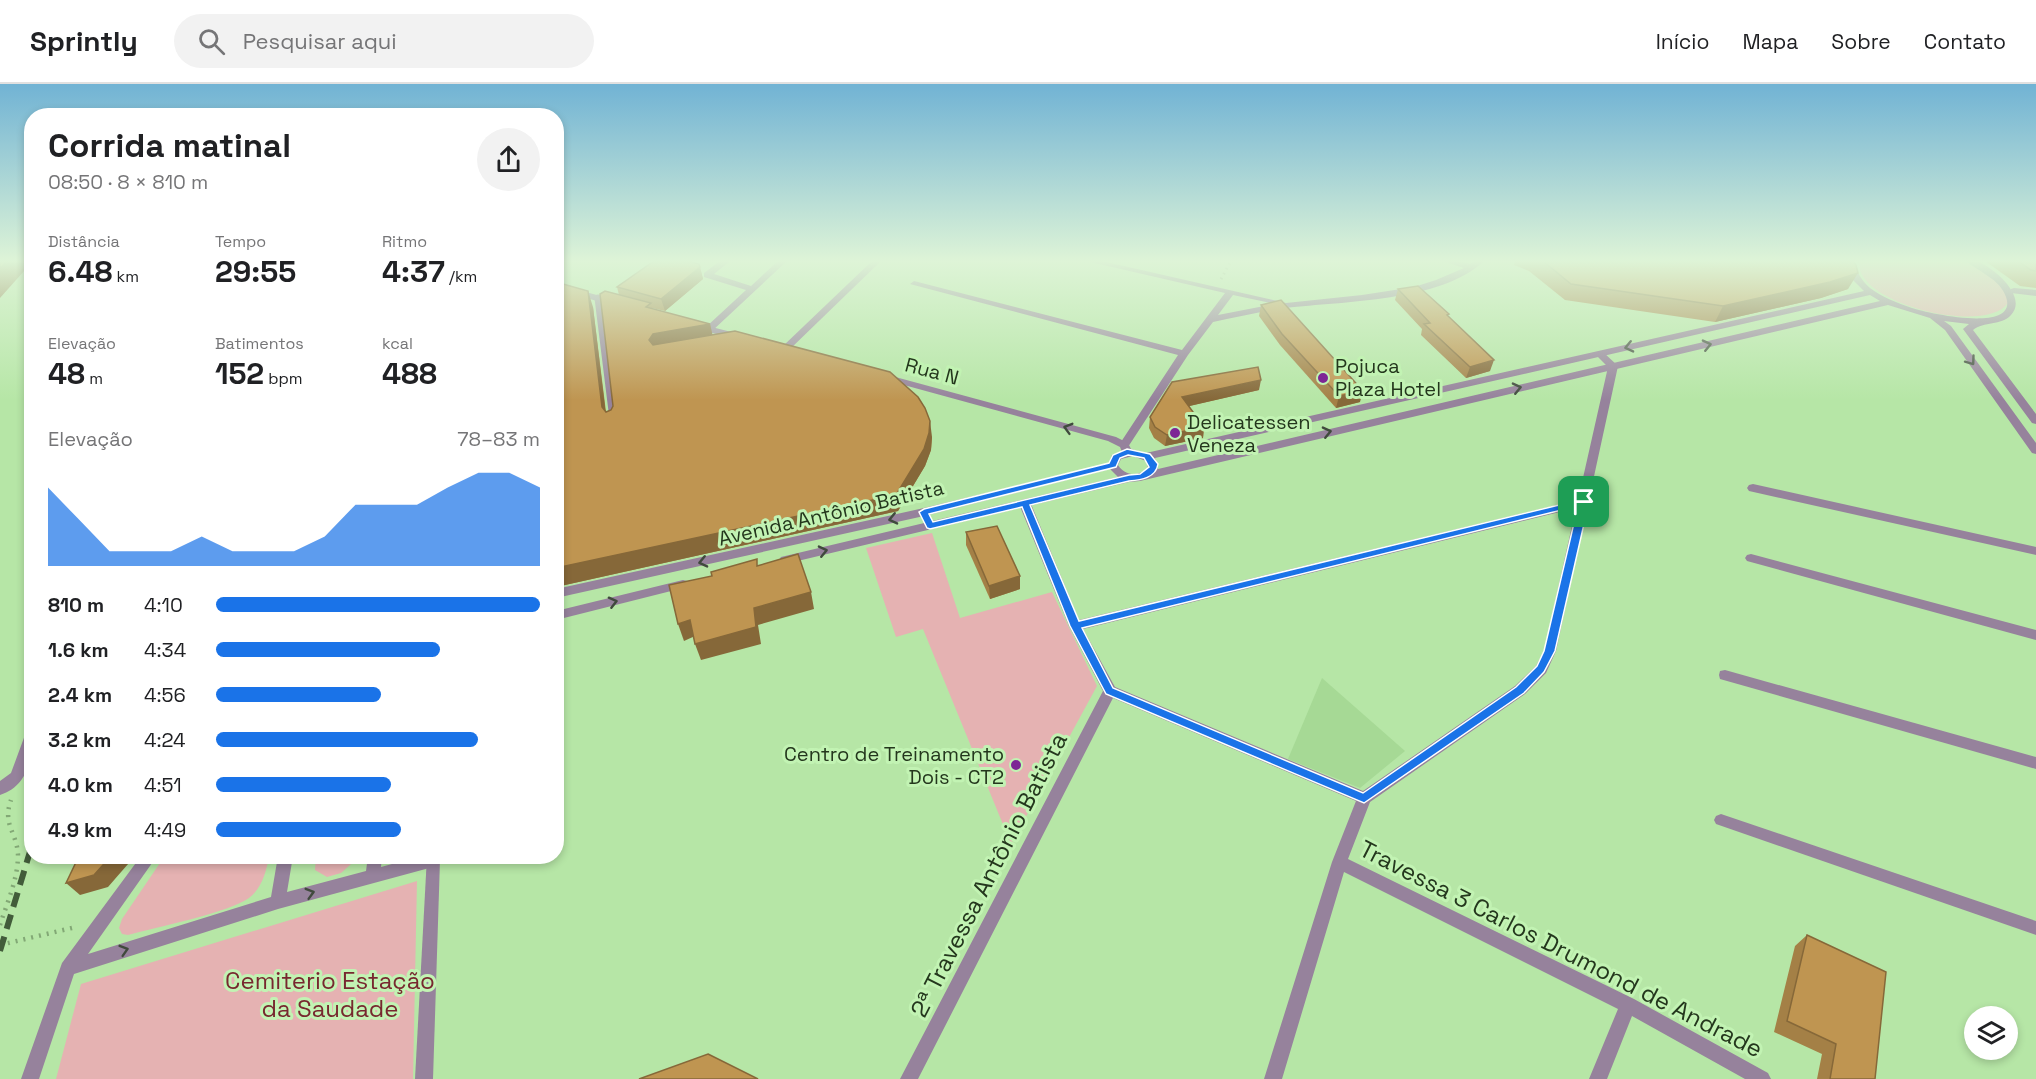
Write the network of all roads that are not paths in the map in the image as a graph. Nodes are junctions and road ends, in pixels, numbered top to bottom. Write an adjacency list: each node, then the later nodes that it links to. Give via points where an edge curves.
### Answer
1 (599, 307): 24 (lane)
2 (733, 307): 15 (street)
3 (826, 307): 18 (street, via 781,348)
4 (1004, 307): 19 (street)
5 (1220, 307): 12 (street, Avenida Antônio Batista)
6 (1275, 307): 12 (street)
7 (1804, 307): 20 (street, one-way to 20)
8 (1866, 307): 21 (street, Avenida Antônio Batista, one-way to 8)
9 (1905, 307): 11 (street)
10 (2016, 307): 13 (street, via 2008,316)
11 (1933, 317): 13 (street); 25 (street, one-way to 25, via 1948,328)
12 (1212, 319): 19 (street, Avenida Antônio Batista)
13 (1977, 322): 23 (street, via 1969,330)
14 (687, 323): 15 (street)
15 (709, 329): 16 (street)
16 (750, 340): 17 (lane)
17 (727, 344)
18 (796, 352)
19 (1184, 354): 26 (street, Avenida Antônio Batista)
20 (1600, 354): 21 (street); 28 (street)
21 (1613, 366): 30 (street, Avenida Antônio Batista, one-way to 21); 33 (street)
22 (872, 373): 26 (street, Rua N, one-way to 22)
23 (2036, 421)
24 (613, 423)
25 (2031, 439): 27 (street)
26 (1126, 448): 28 (street); 29 (street, Avenida Antônio Batista)
27 (2036, 451)
28 (1147, 456): 30 (street, via 1153,468)
29 (1113, 465): 31 (street, via 1118,473); 35 (street, Avenida Antônio Batista)
30 (1147, 475): 31 (street, Avenida Antônio Batista)
31 (1129, 478): 34 (street, Avenida Antônio Batista)
32 (1753, 489): 37 (street)
33 (1584, 502): 43 (street); 50 (street, via 1550,651 1540,669 1520,690)
34 (1024, 504): 36 (street, Avenida Antônio Batista); 43 (street)
35 (924, 512): 36 (street); 41 (street, Avenida Antônio Batista, one-way to 41)
36 (930, 526): 39 (street, Avenida Antônio Batista, one-way to 36)
37 (2036, 551)
38 (1751, 558): 44 (street)
39 (770, 564)
40 (701, 580): 42 (street, one-way to 40)
41 (564, 592)
42 (564, 614)
43 (1076, 626): 46 (street)
44 (2036, 635)
45 (1725, 675): 48 (street)
46 (1110, 691): 50 (street); 65 (street, 2ª Travessa Antônio Batista)
47 (24, 759): 49 (street, via 20,771)
48 (2036, 763)
49 (5, 786)
50 (1364, 798): 52 (street)
51 (1721, 820): 60 (street)
52 (1339, 862): 62 (street, Travessa 3 Carlos Drumond de Andrade); 66 (street)
53 (144, 864): 61 (street)
54 (285, 864): 59 (street)
55 (374, 864): 58 (street)
56 (412, 864): 58 (street)
57 (433, 864): 64 (street)
58 (373, 875): 59 (street, one-way to 58)
59 (278, 902): 61 (street, one-way to 59)
60 (2036, 928)
61 (68, 968): 63 (street)
62 (1628, 1005): 67 (street); 68 (street, Travessa 3 Carlos Drumond de Andrade)
63 (30, 1079)
64 (424, 1079)
65 (909, 1079)
66 (1273, 1079)
67 (1598, 1079)
68 (1762, 1079)

